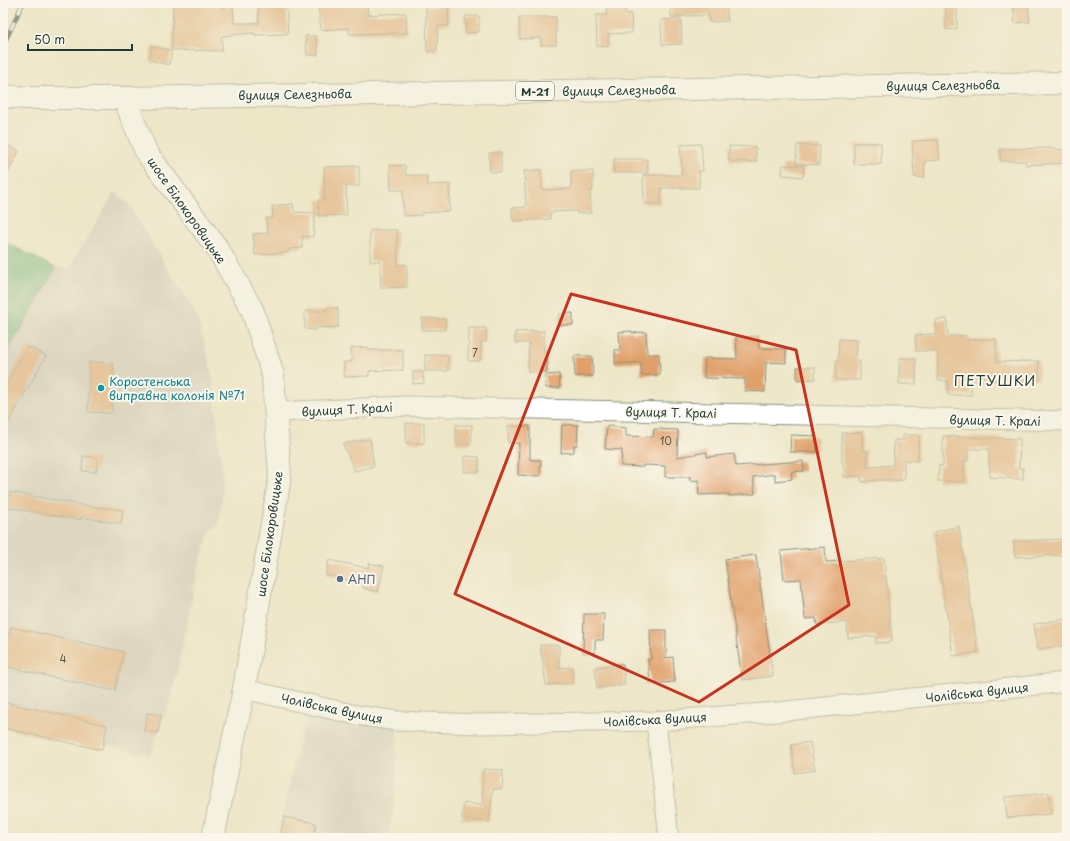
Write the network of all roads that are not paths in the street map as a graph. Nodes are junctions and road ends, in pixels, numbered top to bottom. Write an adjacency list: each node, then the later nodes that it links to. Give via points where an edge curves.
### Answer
1 (1067, 83): 3 (main road, вулиця Селезньова / М-21)
2 (3, 96): 3 (main road, вулиця Селезньова / М-21)
3 (124, 98): 4 (main road, шосе Білокоровицьке, via 146,152 217,248 252,309 273,375)
4 (276, 412): 5 (street, вулиця Т. Кралі, via 408,406); 7 (main road, шосе Білокоровицьке, via 280,477)
5 (1067, 421)
6 (1067, 682): 8 (street, Чолівська вулиця, via 777,712)
7 (244, 689): 8 (street, Чолівська вулиця, via 356,715 397,721 480,724); 9 (main road, шосе Білокоровицьке)
8 (656, 721): 10 (street)
9 (213, 838)
10 (669, 838)

